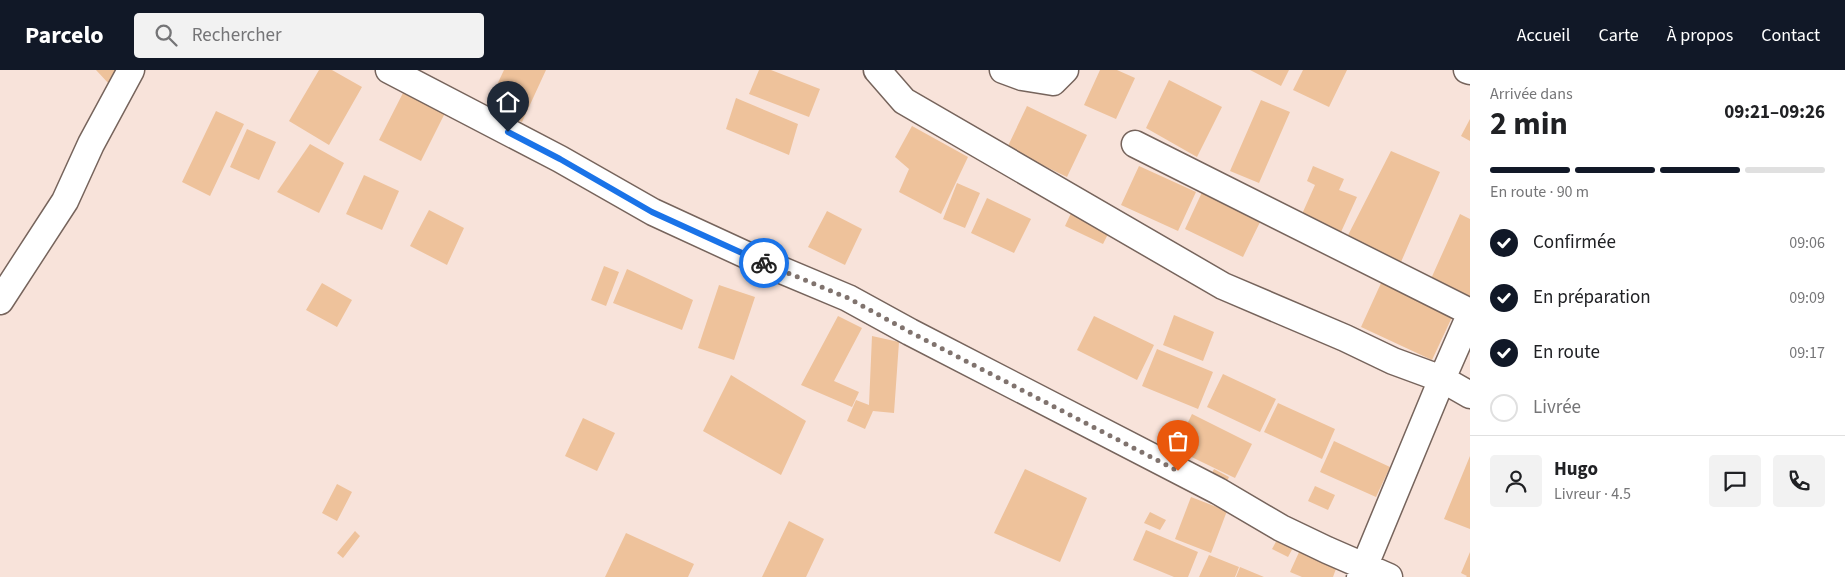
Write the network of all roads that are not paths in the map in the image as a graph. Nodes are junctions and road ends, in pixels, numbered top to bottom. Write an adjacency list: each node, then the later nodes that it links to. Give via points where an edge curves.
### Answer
1 (131, 70): 7 (street, via 91,144 65,202)
2 (389, 70): 11 (street, via 560,159 652,212 848,298 1218,491)
3 (876, 70): 9 (street, via 904,101 1223,286 1393,361)
4 (1003, 70): 5 (street, via 1053,82)
5 (1065, 70)
6 (1135, 144): 8 (street)
7 (0, 302)
8 (1470, 314): 9 (street)
9 (1442, 379): 10 (street); 11 (street)
10 (1470, 395)
11 (1362, 571): 12 (street)
12 (1388, 577)

